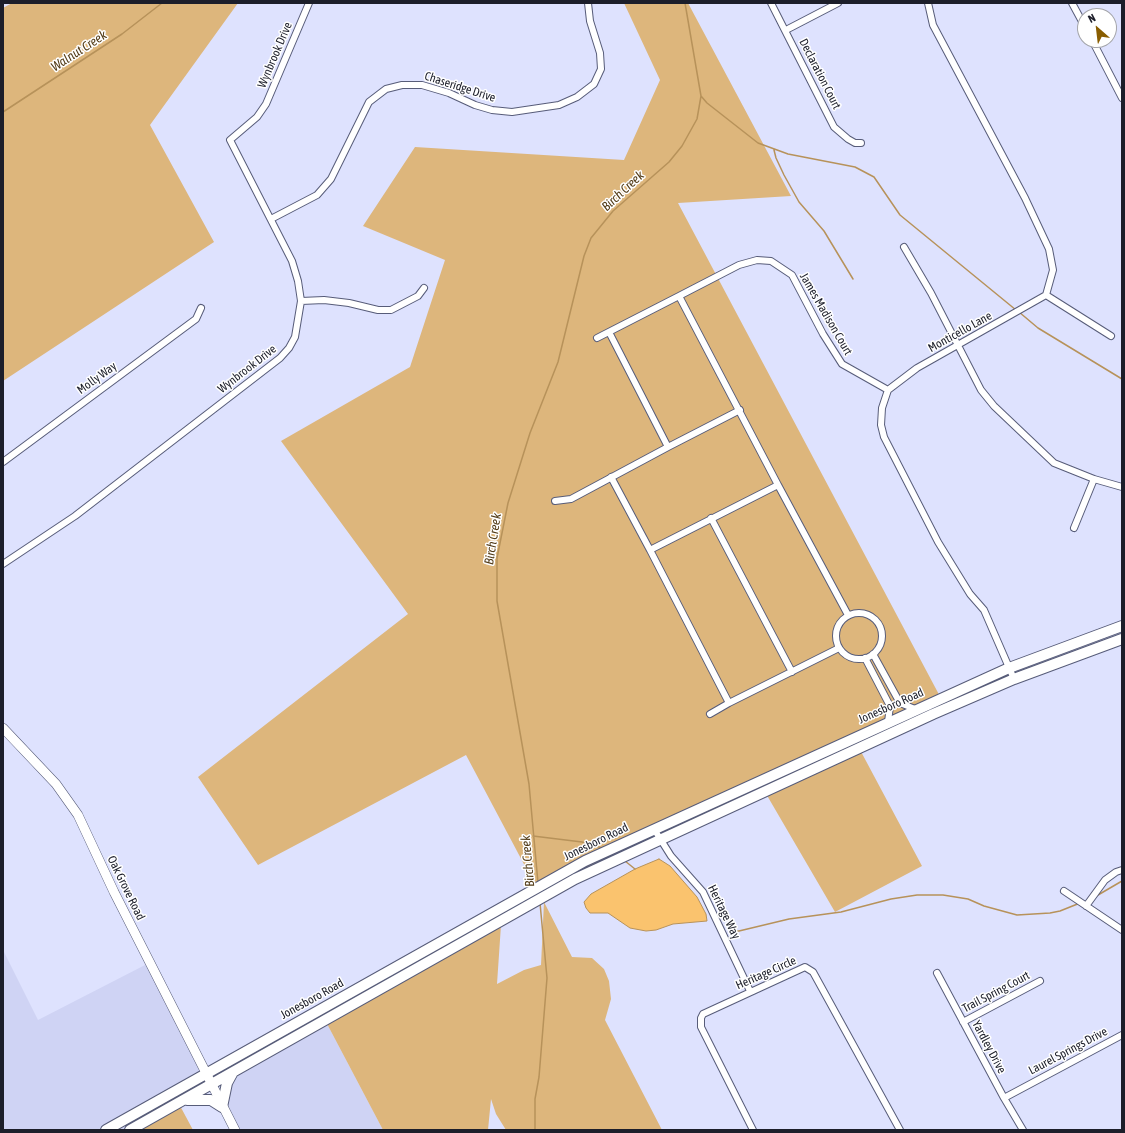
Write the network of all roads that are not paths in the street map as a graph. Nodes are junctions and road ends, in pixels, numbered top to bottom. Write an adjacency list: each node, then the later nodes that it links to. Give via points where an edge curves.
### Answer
1 (309, 3): 12 (street, Wynbrook Drive, via 266,104 258,117 230,140)
2 (588, 3): 12 (street, Chaseridge Drive, via 601,68 594,84 577,97 559,105 512,112 481,106 422,85 402,85 386,89 369,102 331,179 317,195)
3 (771, 3): 8 (street, Declaration Court)
4 (838, 3): 8 (street)
5 (928, 3): 15 (street, via 933,26 1049,249 1053,270)
6 (1072, 3): 7 (street)
7 (1077, 12)
8 (786, 30): 11 (street, Declaration Court, via 834,127 848,139)
9 (1096, 48): 10 (street)
10 (1122, 98)
11 (861, 143)
12 (271, 219): 17 (street, Wynbrook Drive, via 292,261)
13 (904, 247): 22 (street)
14 (424, 288): 17 (street, via 418,296 391,310 324,300)
15 (1046, 295): 20 (street); 22 (street, Monticello Lane)
16 (679, 296): 19 (street, James Madison Court); 23 (street, James Madison Court, via 739,265 757,260 771,261 792,275 842,364); 24 (street)
17 (301, 301): 35 (street, Wynbrook Drive, via 295,337 280,358 75,516)
18 (202, 308): 26 (street, Molly Way, via 196,318)
19 (609, 332): 21 (street, James Madison Court); 25 (street)
20 (1112, 336)
21 (597, 338)
22 (957, 346): 23 (street, Monticello Lane, via 917,368); 28 (street, via 981,390 994,406 1054,463)
23 (888, 390): 42 (street, via 882,408 881,425 884,437 957,574 984,610)
24 (740, 410): 25 (street); 29 (street)
25 (668, 447): 27 (street)
26 (3, 462)
27 (611, 477): 31 (street, via 571,499); 34 (street)
28 (1094, 480): 30 (street); 33 (street)
29 (778, 485): 32 (street); 36 (street)
30 (1122, 487)
31 (555, 501)
32 (711, 518): 34 (street); 43 (street)
33 (1074, 528)
34 (650, 550): 45 (street)
35 (3, 564)
36 (848, 615): 39 (street, via 838,626 836,641); 40 (street, via 863,613 876,620 882,634 881,642)
37 (1122, 626): 42 (main road, Jonesboro Road)
38 (1122, 639): 44 (main road, Jonesboro Road)
39 (839, 648): 41 (street, via 847,656); 43 (street)
40 (872, 654): 41 (street); 46 (street, via 900,703)
41 (865, 658): 48 (street, via 890,706)
42 (1010, 668): 44 (street); 46 (main road, Jonesboro Road)
43 (792, 672): 45 (street)
44 (1014, 679): 51 (main road, Jonesboro Road)
45 (729, 703): 47 (street)
46 (915, 709): 48 (main road, Jonesboro Road)
47 (710, 714)
48 (888, 722): 50 (main road, Jonesboro Road)
49 (3, 728): 62 (street, Oak Grove Road, via 56,784 78,815)
50 (654, 829): 51 (street, Heritage Way); 62 (main road, Jonesboro Road, via 549,880)
51 (660, 838): 58 (street, Heritage Way, via 678,864 703,892); 61 (main road, Jonesboro Road, via 564,884)
52 (1122, 870): 54 (street, via 1104,880)
53 (1064, 891): 54 (street)
54 (1086, 906): 55 (street)
55 (1122, 930)
56 (937, 973): 59 (street, Yardley Drive)
57 (1040, 981): 59 (street, Trail Spring Court)
58 (750, 992): 70 (street, Heritage Circle, via 703,1014 700,1023); 71 (street, Heritage Circle, via 800,968 809,968)
59 (963, 1022): 64 (street, Yardley Drive)
60 (1122, 1035): 64 (street, Laurel Springs Drive)
61 (234, 1072): 63 (main road, Jonesboro Road); 66 (main road, via 227,1082)
62 (204, 1073): 63 (street, Oak Grove Road); 67 (main road, Jonesboro Road)
63 (210, 1085): 65 (main road, Jonesboro Road); 66 (street, Oak Grove Road)
64 (1004, 1098): 72 (street, Yardley Drive)
65 (183, 1100): 66 (main road, via 211,1100); 68 (main road, Jonesboro Road)
66 (222, 1107): 69 (street, Oak Grove Road)
67 (106, 1130)
68 (130, 1130)
69 (235, 1130)
70 (753, 1130)
71 (900, 1130)
72 (1023, 1130)

